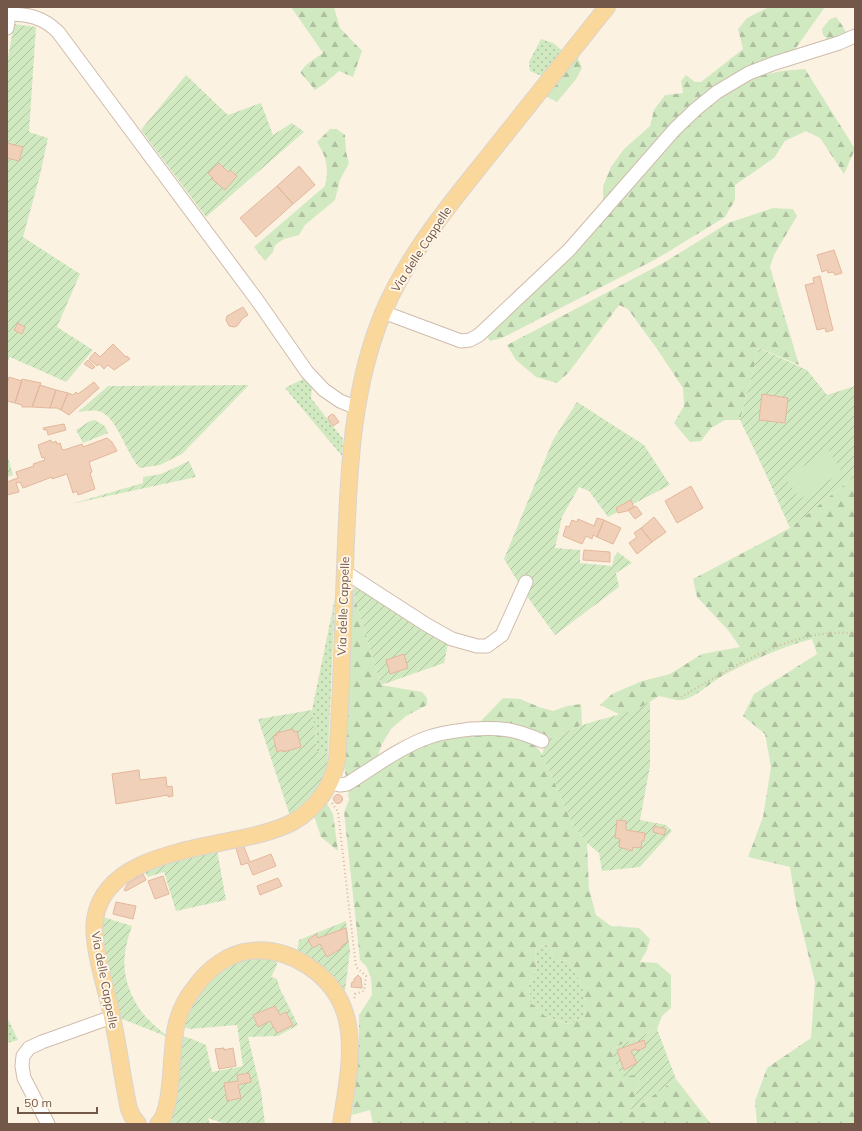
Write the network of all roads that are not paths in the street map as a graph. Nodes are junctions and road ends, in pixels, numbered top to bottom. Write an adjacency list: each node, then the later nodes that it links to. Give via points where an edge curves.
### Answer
1 (607, 7): 6 (main road, Via delle Cappelle, via 435,224 402,276)
2 (37, 12): 3 (street); 7 (street, via 64,39 253,293 307,372 324,390)
3 (8, 14): 4 (street)
4 (7, 28)
5 (855, 36): 6 (street, via 839,44 749,73 717,92 675,129 569,250 479,336 461,341)
6 (384, 312): 7 (main road, Via delle Cappelle, via 369,354)
7 (357, 408): 8 (main road, Via delle Cappelle, via 350,466)
8 (345, 572): 9 (street, via 452,639 477,646 487,646 502,634); 11 (main road, Via delle Cappelle)
9 (526, 582)
10 (542, 741): 11 (street, via 510,729 490,728 443,733 428,737 402,750 347,784)
11 (335, 784): 12 (main road, Via delle Cappelle, via 309,811 285,826 151,860 126,872 111,885 99,903 94,926)
12 (112, 1017): 13 (street, via 42,1042 29,1048 23,1056 24,1078); 14 (main road, Via delle Cappelle, via 129,1109)
13 (48, 1124)
14 (138, 1124)
15 (158, 1124): 16 (main road, via 163,1118 167,1104 176,1027 180,1012 188,998 204,976 225,960 249,951 263,950 304,963 327,982 342,1004 350,1042)
16 (341, 1124)

